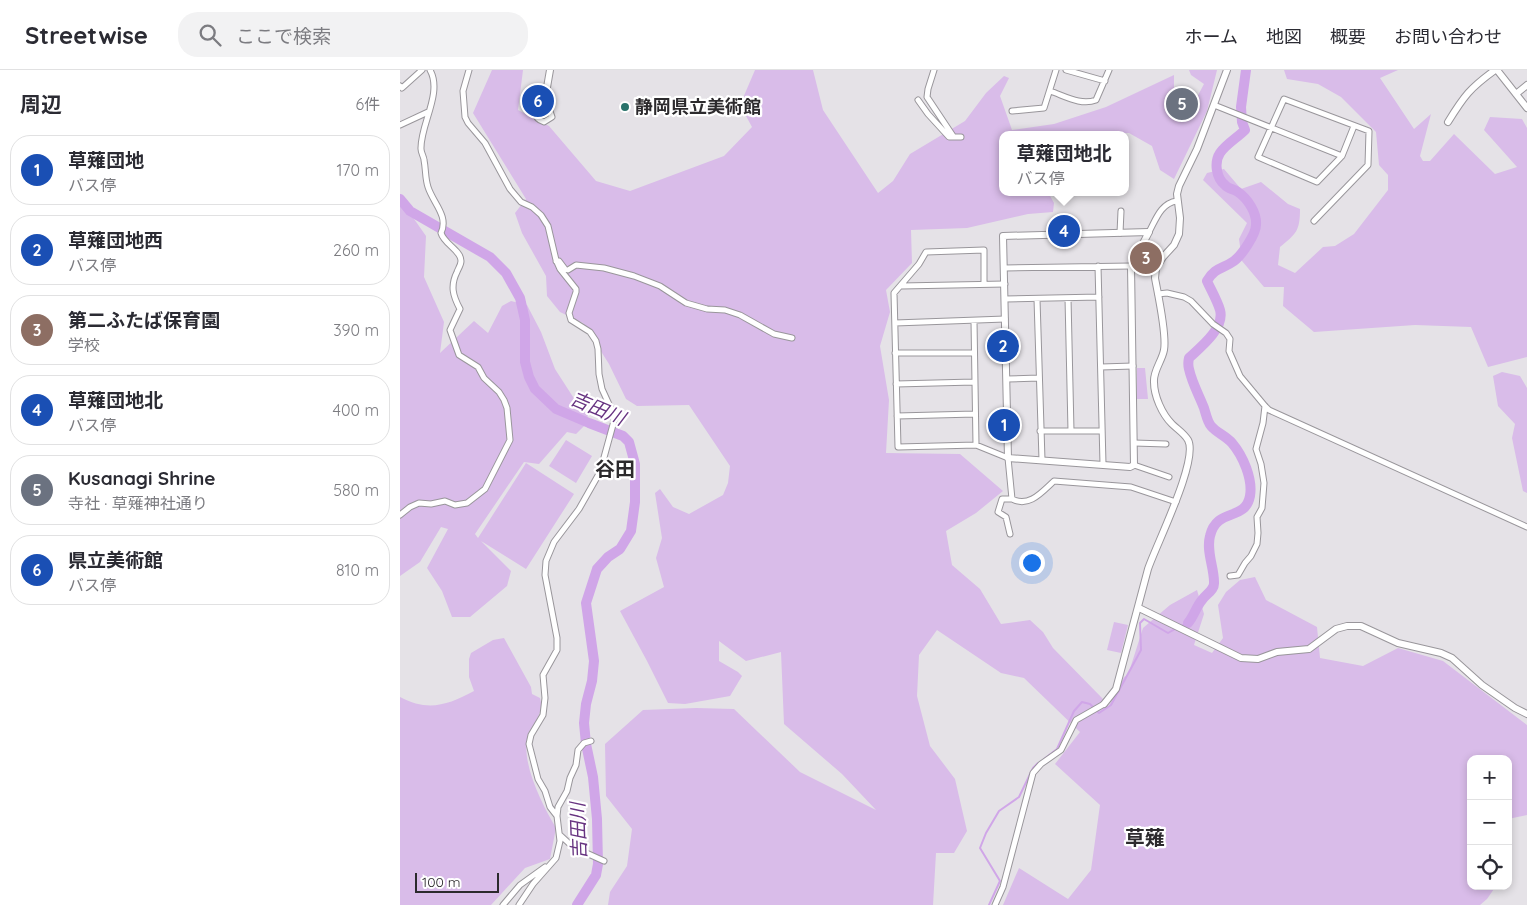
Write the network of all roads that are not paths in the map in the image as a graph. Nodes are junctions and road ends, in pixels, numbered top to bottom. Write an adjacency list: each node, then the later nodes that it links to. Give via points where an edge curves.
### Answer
1 (422, 70): 12 (street, via 402,88)
2 (430, 70): 21 (street, via 434,83)
3 (469, 70): 34 (street, via 463,91 468,124 485,143 510,189 521,202 541,215 548,226)
4 (550, 70): 16 (street)
5 (934, 70): 26 (street, via 927,97)
6 (1056, 70): 14 (street)
7 (1066, 70): 11 (street)
8 (1109, 70): 11 (street)
9 (1227, 70): 18 (street)
10 (1496, 70): 15 (street); 22 (street, via 1471,88)
11 (1104, 81): 14 (street, via 1096,100 1090,103)
12 (400, 86)
13 (1527, 86): 15 (street)
14 (1050, 91): 20 (street, via 1044,108)
15 (1516, 94): 19 (street)
16 (545, 95): 16 (street, via 552,117 544,122 535,116)
17 (918, 100): 26 (street, via 949,137)
18 (1214, 105): 25 (street); 29 (street, via 1179,186)
19 (1527, 108)
20 (1012, 111)
21 (428, 112): 23 (street); 74 (street, via 421,149 425,176 440,209 444,226 442,238 461,262 453,281 454,298 460,309 450,330 459,355 478,367 504,400 510,440 485,489 467,504 455,505 445,501 419,503)
22 (1448, 122)
23 (400, 125)
24 (1354, 126): 25 (street, via 1284,99); 28 (street); 31 (street, via 1369,131 1368,165)
25 (1270, 128): 28 (street); 28 (street, via 1258,157 1317,182)
26 (953, 136): 27 (street)
27 (961, 137)
28 (1342, 156)
29 (1177, 201): 32 (street, via 1162,208); 41 (street, via 1179,234 1156,268)
30 (1120, 211): 33 (street)
31 (1314, 221)
32 (1149, 232): 33 (street); 36 (street)
33 (1120, 233): 37 (street, via 1003,236)
34 (556, 260): 49 (street, via 568,270 576,265 634,276 660,286 686,303 725,310 774,334); 82 (street, via 576,289 569,308 571,320 590,332 596,341 602,389 614,417 600,472 550,549 546,566 557,650 543,675 543,715 529,744 538,779 547,802)
35 (1098, 266): 36 (street); 37 (street); 42 (street)
36 (1131, 266): 52 (street)
37 (1004, 268): 39 (street)
38 (984, 284): 39 (street); 40 (street); 40 (street, via 984,250 926,252)
39 (1004, 284): 44 (street)
40 (900, 286): 48 (street, via 894,294)
41 (1158, 294): 58 (street, via 1166,293 1191,301 1226,333 1240,376); 73 (street, via 1164,349 1155,375 1155,388 1161,408 1188,439 1190,447)
42 (1099, 297): 43 (street); 53 (street)
43 (1068, 298): 45 (street); 62 (street)
44 (1005, 299): 45 (street); 46 (street)
45 (1037, 299): 54 (street)
46 (1005, 319): 47 (street); 55 (street)
47 (974, 321): 48 (street); 51 (street)
48 (895, 323): 50 (street)
49 (792, 338)
50 (896, 353): 51 (street); 57 (street)
51 (974, 353): 56 (street)
52 (1133, 366): 53 (street); 64 (street)
53 (1101, 367): 63 (street)
54 (1039, 378): 55 (street); 61 (street)
55 (1007, 379): 67 (street)
56 (974, 382): 57 (street); 59 (street)
57 (896, 384): 60 (street)
58 (1264, 406): 75 (street); 77 (street, via 1256,449 1264,484 1262,508 1257,518 1257,544 1238,575)
59 (975, 414): 60 (street); 66 (street)
60 (897, 416): 66 (street, via 898,446)
61 (1040, 431): 62 (street); 68 (street)
62 (1071, 431): 63 (street)
63 (1102, 431): 69 (street)
64 (1134, 444): 65 (street); 70 (street)
65 (1166, 444)
66 (976, 445): 67 (street)
67 (1008, 458): 68 (street); 72 (street)
68 (1042, 460): 69 (street)
69 (1103, 464): 70 (street)
70 (1134, 465): 71 (street)
71 (1170, 477)
72 (1012, 499): 73 (street, via 1018,502 1036,498 1054,481 1131,488); 76 (street, via 1002,499 998,512 1006,517)
73 (1176, 502): 78 (street, via 1153,555)
74 (400, 515)
75 (1527, 527)
76 (1010, 534)
77 (1230, 576)
78 (1139, 608): 79 (street, via 1116,689); 80 (street, via 1241,658 1309,649 1336,630 1360,626 1398,643 1452,658 1482,685)
79 (1104, 704): 88 (street, via 1076,720 1061,750 1033,773)
80 (1527, 714)
81 (591, 741): 82 (street, via 578,750)
82 (557, 816): 83 (street)
83 (560, 835): 84 (street, via 573,847); 85 (street, via 558,853)
84 (604, 861)
85 (549, 866): 86 (street, via 520,885); 87 (street)
86 (503, 905)
87 (519, 905)
88 (995, 905)

